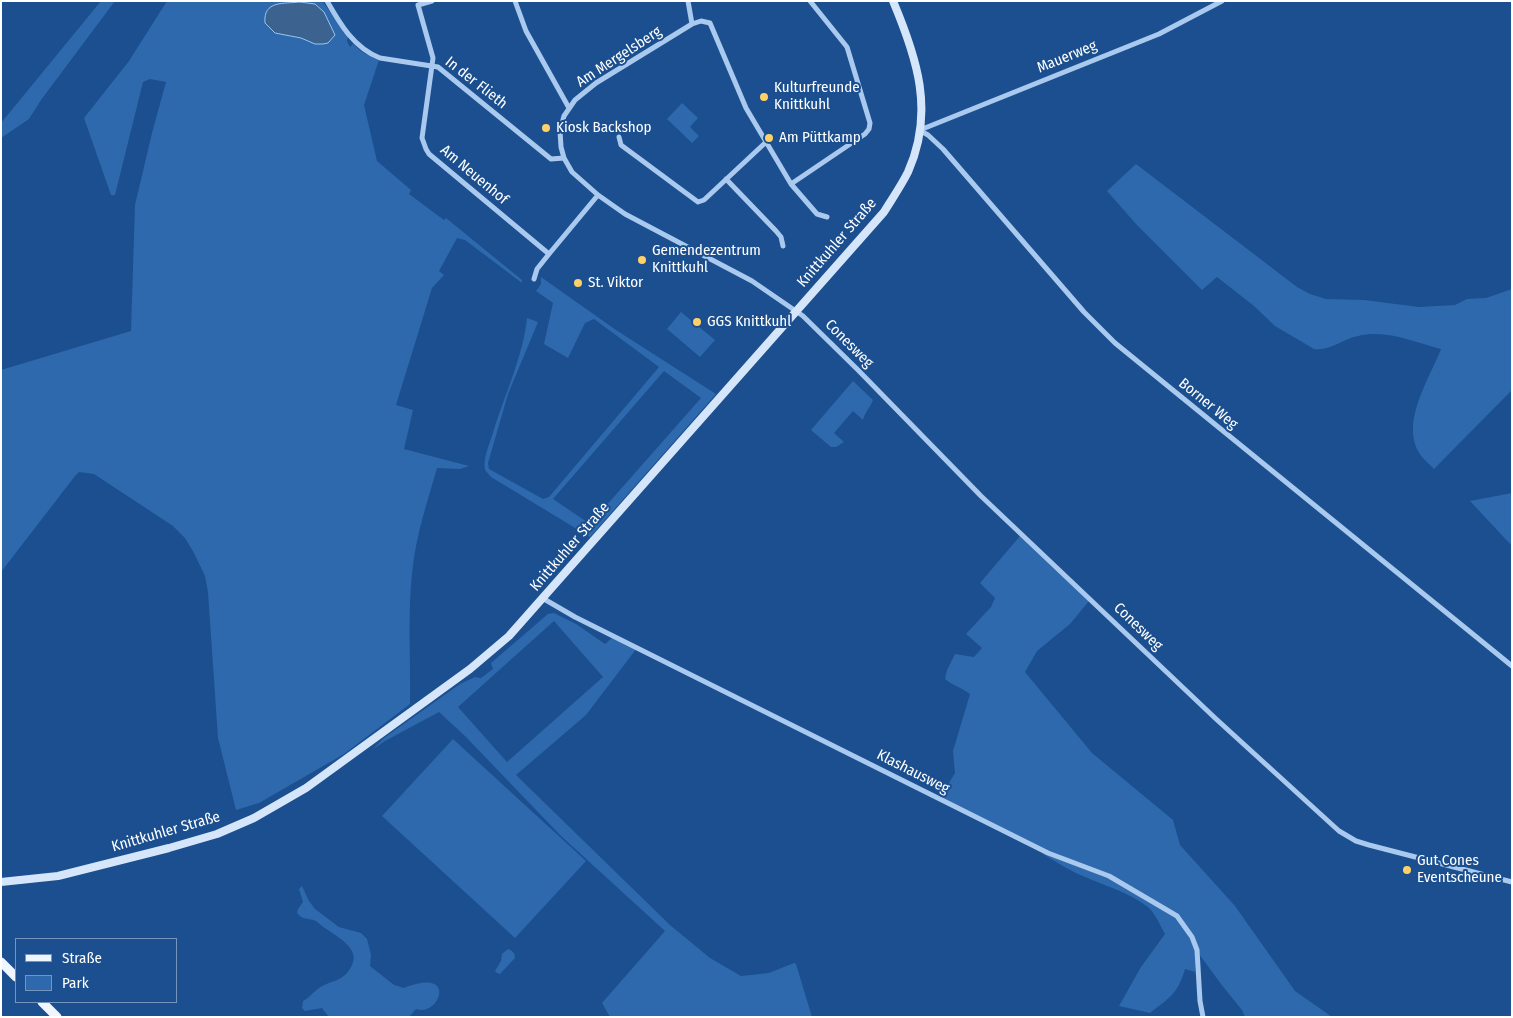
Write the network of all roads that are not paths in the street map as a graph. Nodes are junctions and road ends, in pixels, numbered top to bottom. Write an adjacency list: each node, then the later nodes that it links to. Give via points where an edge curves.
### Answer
1 (327, 1): 9 (street, In der Flieth, via 353,40 371,55)
2 (432, 1): 9 (street, Am Neuenhof, via 418,5 433,58)
3 (515, 1): 10 (street, via 526,31)
4 (688, 1): 8 (street)
5 (810, 1): 16 (street, via 847,47 870,126 865,134)
6 (893, 1): 11 (street, Knittkuhler Straße, via 911,44 918,73)
7 (1222, 1): 11 (street, Mauerweg, via 1159,34)
8 (692, 24): 10 (street, Am Mergelsberg, via 596,82); 13 (street, via 710,23 746,108)
9 (432, 66): 14 (street, In der Flieth, via 438,67 550,159); 20 (street, Am Neuenhof, via 422,138 426,149)
10 (569, 108): 14 (street, Am Mergelsberg, via 560,131)
11 (919, 130): 22 (street, Knittkuhler Straße, via 908,172 884,212); 24 (street, Borner Weg, via 943,150 1114,343)
12 (619, 137): 15 (street, via 621,145 698,202)
13 (765, 143): 15 (street); 16 (street)
14 (564, 158): 17 (street, Am Mergelsberg, via 572,172)
15 (726, 179): 19 (street, via 776,231)
16 (791, 184): 18 (street, via 817,214)
17 (598, 195): 20 (street); 22 (street, Am Mergelsberg, via 625,214 752,281)
18 (827, 218)
19 (783, 246)
20 (549, 254): 21 (street, via 537,269)
21 (534, 279)
22 (796, 311): 23 (street, Knittkuhler Straße); 26 (street, Conesweg, via 981,496 1338,831 1369,845)
23 (544, 598): 25 (street, Knittkuhler Straße, via 509,636 470,669 273,809 196,841 58,876); 31 (street, Klashausweg, via 961,810 1048,852 1109,876 1177,916 1186,926 1197,950)
24 (1512, 666)
25 (1, 882)
26 (1512, 882)
27 (1, 962): 28 (main road)
28 (15, 976)
29 (43, 1003): 30 (main road)
30 (57, 1017)
31 (1203, 1017)

